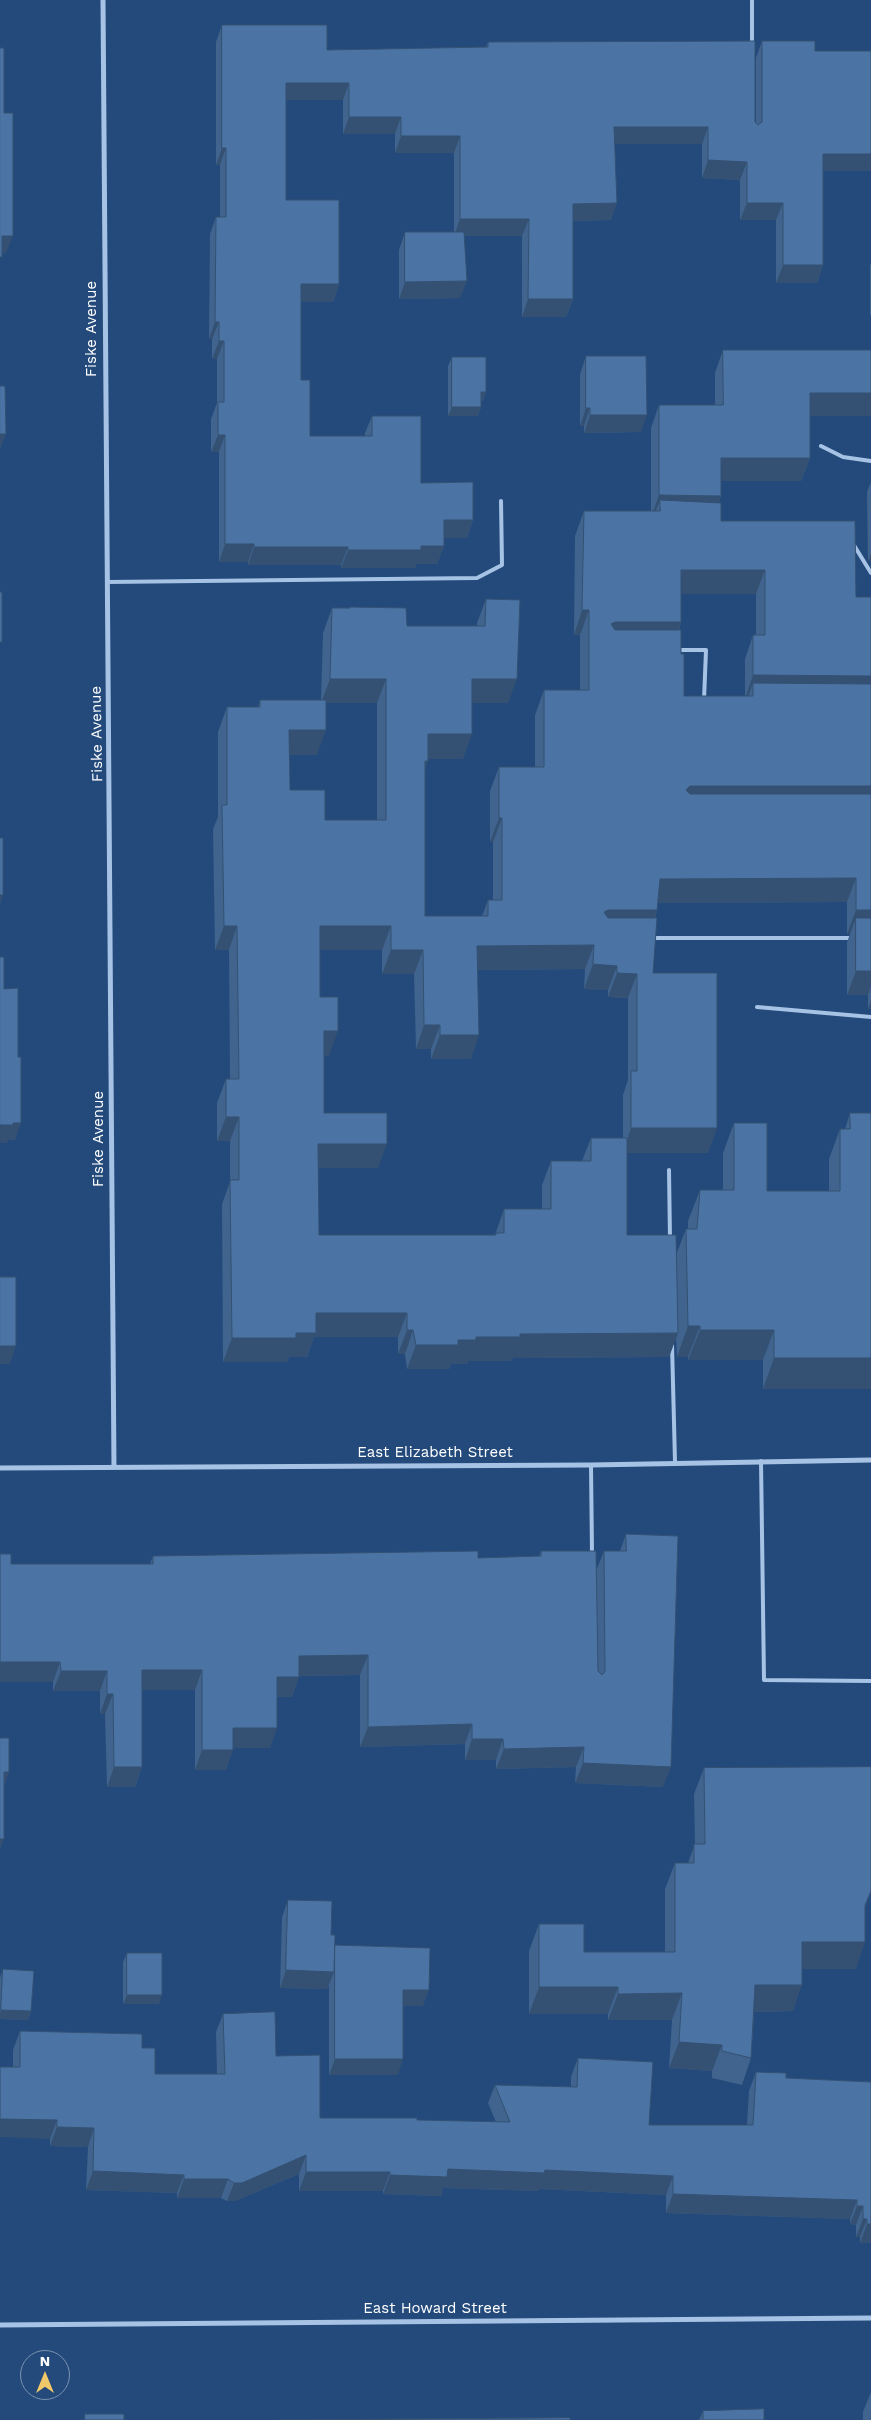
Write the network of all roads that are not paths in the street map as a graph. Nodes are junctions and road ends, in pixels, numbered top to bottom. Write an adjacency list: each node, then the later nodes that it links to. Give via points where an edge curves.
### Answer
1 (103, 0): 9 (street, Fiske Avenue)
2 (752, 0): 3 (lane)
3 (752, 50)
4 (821, 446): 5 (lane, via 843,457)
5 (871, 461)
6 (501, 501): 9 (lane, via 502,564 477,578)
7 (847, 538): 8 (lane, via 855,544)
8 (871, 573)
9 (107, 582): 23 (street, Fiske Avenue)
10 (670, 650): 11 (lane, via 706,650)
11 (704, 704)
12 (647, 938): 13 (lane)
13 (861, 938)
14 (757, 1007): 15 (lane)
15 (871, 1017)
16 (669, 1170): 17 (lane)
17 (670, 1248)
18 (672, 1335): 21 (lane)
19 (871, 1460): 20 (street, East Elizabeth Street)
20 (761, 1461): 21 (street, East Elizabeth Street); 26 (lane, via 764,1680)
21 (675, 1462): 22 (street, East Elizabeth Street)
22 (591, 1465): 23 (street, East Elizabeth Street); 25 (lane)
23 (114, 1467): 24 (street, East Elizabeth Street)
24 (0, 1468)
25 (592, 1564)
26 (871, 1681)
27 (871, 2318): 28 (street, East Howard Street)
28 (0, 2325)

